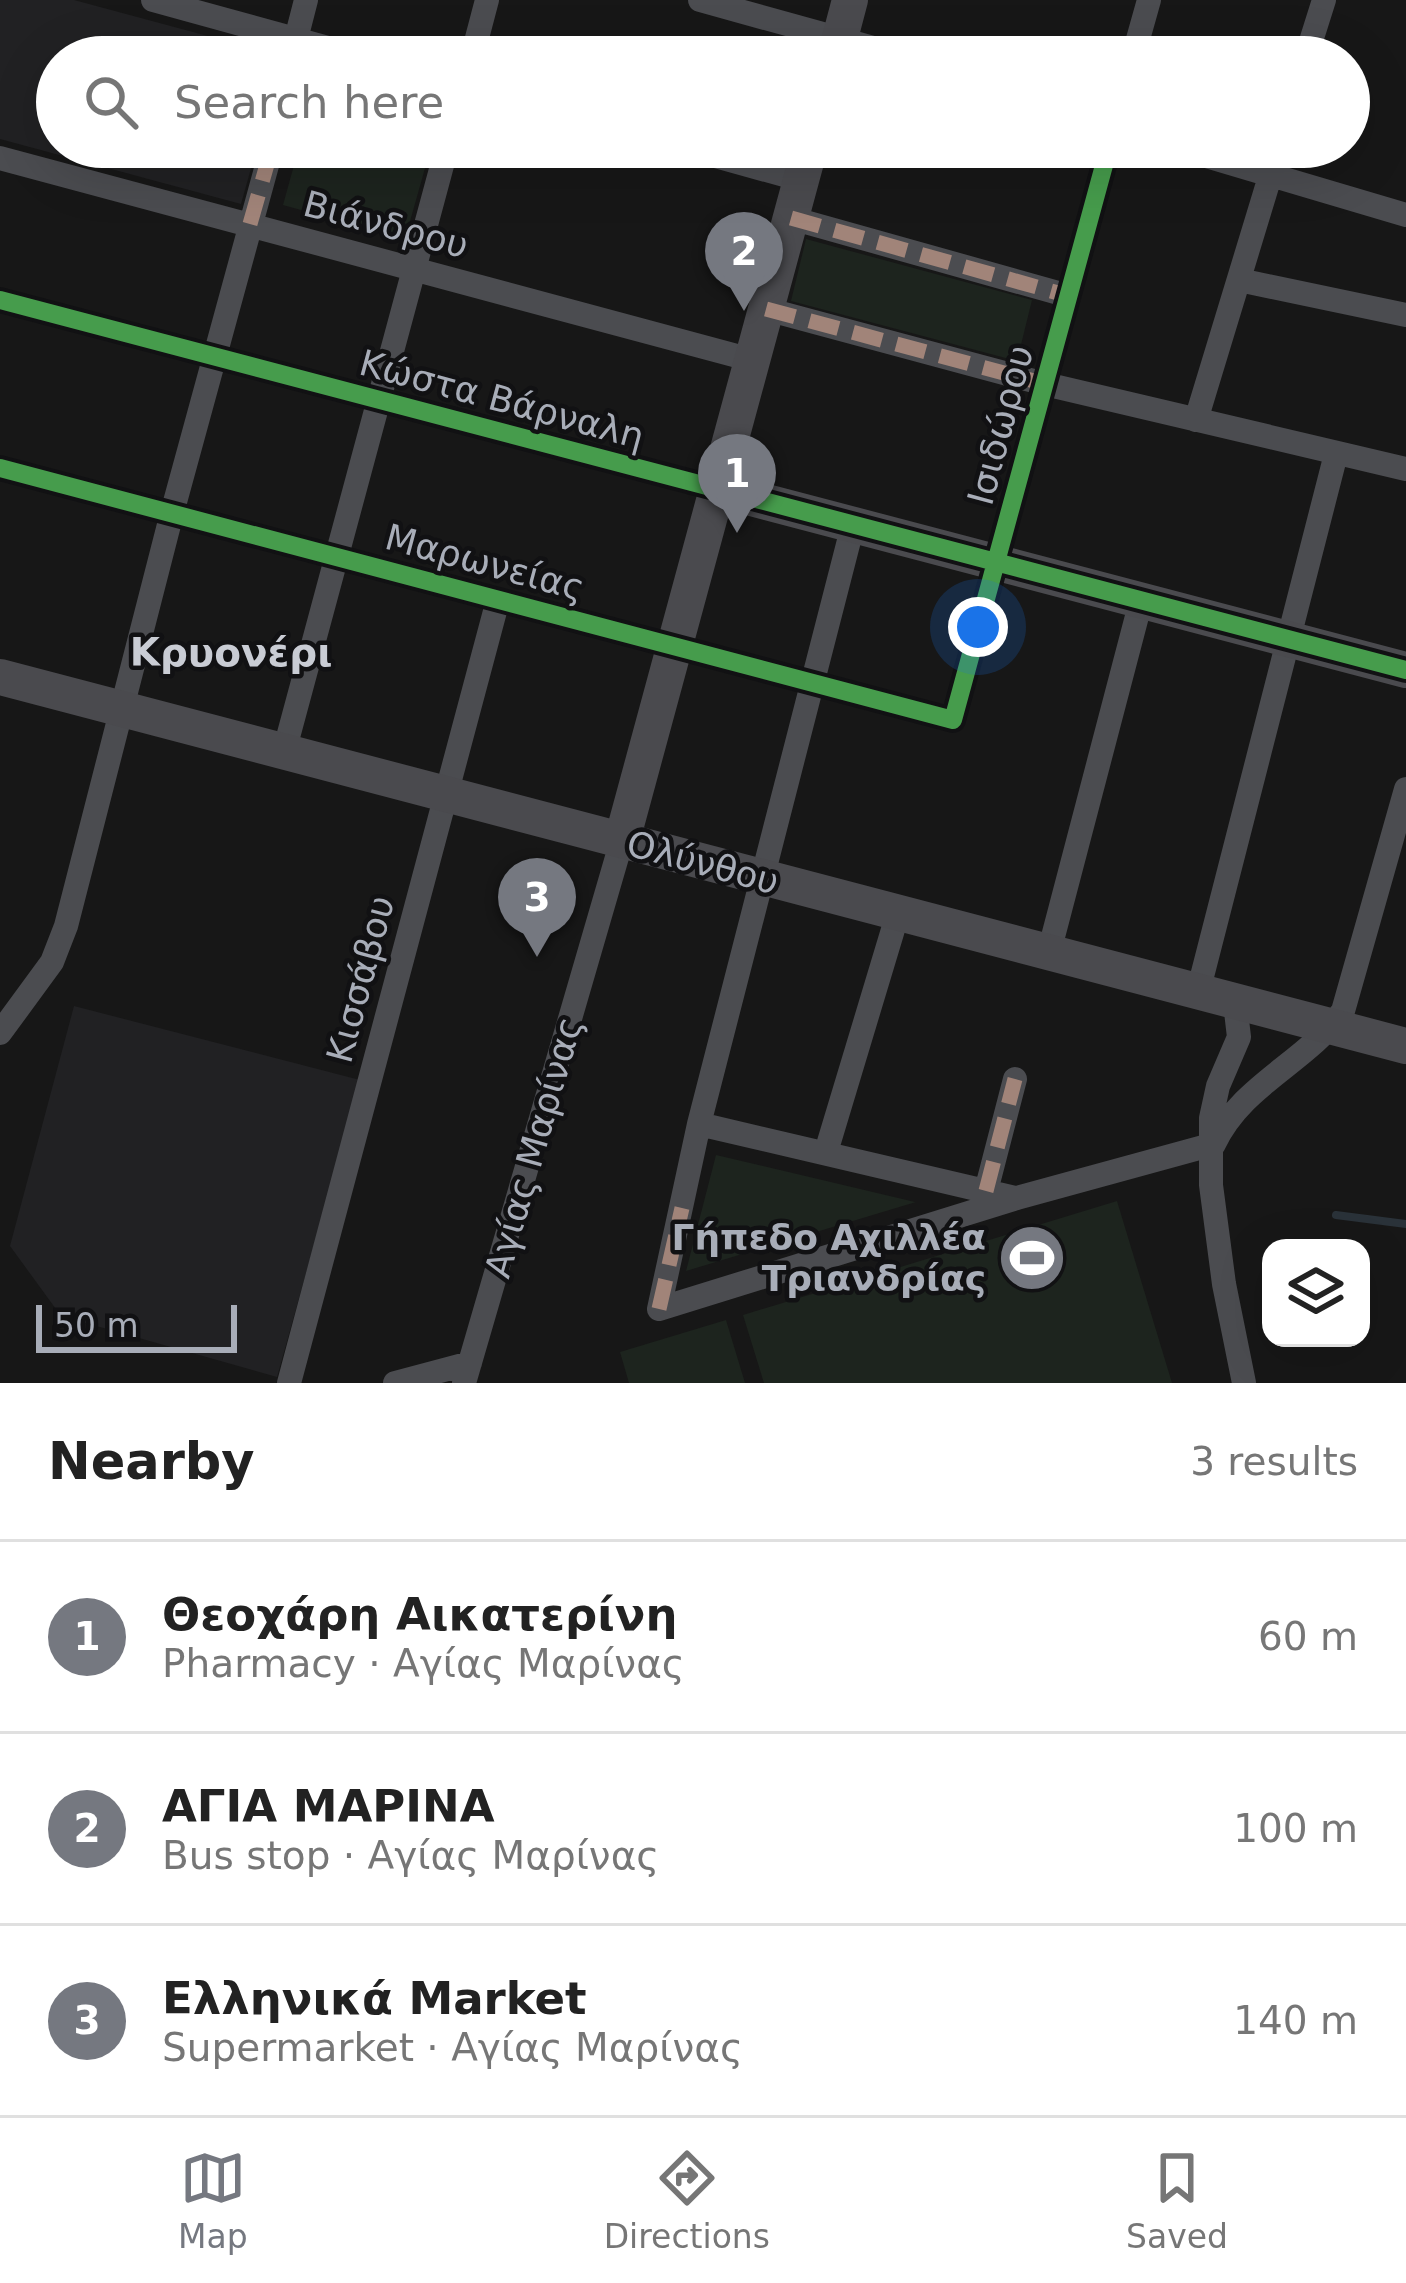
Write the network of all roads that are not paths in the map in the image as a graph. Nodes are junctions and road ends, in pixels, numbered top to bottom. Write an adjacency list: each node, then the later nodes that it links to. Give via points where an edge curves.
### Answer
1 (153, 0): 8 (street)
2 (306, 0): 9 (street)
3 (487, 0): 10 (street)
4 (700, 0): 11 (street)
5 (850, 0): 12 (street)
6 (1149, 0): 13 (street)
7 (1324, 0): 14 (street)
8 (260, 36)
9 (298, 36)
10 (478, 36)
11 (803, 36)
12 (840, 36)
13 (1139, 36)
14 (1313, 36)
15 (0, 158): 16 (street, Βιάνδρου)
16 (36, 168)
17 (38, 168): 27 (street, Βιάνδρου)
18 (266, 168): 27 (street)
19 (441, 168): 28 (street)
20 (805, 168): 26 (street, Αγίας Μαρίνας)
21 (1103, 168): 30 (street, Ισιδώρου)
22 (1253, 168): 24 (street)
23 (1273, 168): 24 (street)
24 (1271, 173): 25 (street); 29 (street)
25 (1406, 213)
26 (791, 218): 30 (street); 32 (street, Αγίας Μαρίνας)
27 (250, 224): 28 (street, Βιάνδρου); 34 (street)
28 (414, 270): 35 (street, Βιάνδρου); 37 (street)
29 (1239, 280): 33 (street); 38 (street)
30 (1069, 296): 36 (street, Ισιδώρου)
31 (0, 300): 34 (street, Κώστα Βάρναλη)
32 (766, 309): 35 (street, Αγίας Μαρίνας); 36 (street)
33 (1406, 315)
34 (215, 357): 37 (street, Κώστα Βάρναλη); 43 (street)
35 (752, 360): 42 (street, Αγίας Μαρίνας)
36 (1045, 384): 38 (street); 46 (street, Ισιδώρου)
37 (379, 400): 42 (street, Κώστα Βάρναλη); 45 (street)
38 (1196, 420): 39 (street)
39 (1336, 454): 41 (street); 49 (street)
40 (0, 468): 43 (street, Μαρωνείας)
41 (1406, 469)
42 (717, 489): 44 (street, Κώστα Βάρναλη); 50 (street, Αγίας Μαρίνας)
43 (172, 513): 45 (street, Μαρωνείας); 54 (street)
44 (853, 525): 46 (street, Κώστα Βάρναλη); 53 (street)
45 (336, 557): 47 (street, Μαρωνείας); 56 (street)
46 (996, 562): 48 (street, Κώστα Βάρναλη); 55 (street, Ισιδώρου)
47 (498, 600): 50 (street, Μαρωνείας); 58 (street, Κισσάβου)
48 (1141, 601): 49 (street, Κώστα Βάρναλη); 62 (street)
49 (1287, 639): 51 (street, Κώστα Βάρναλη); 63 (street)
50 (674, 646): 53 (street, Μαρωνείας); 59 (street, Αγίας Μαρίνας)
51 (1406, 670)
52 (0, 677): 54 (street, Ολύνθου)
53 (812, 683): 55 (street, Μαρωνείας); 60 (street)
54 (123, 709): 56 (street, Ολύνθου); 64 (street, via 66,926 52,962)
55 (953, 720)
56 (284, 752): 58 (street, Ολύνθου)
57 (1406, 789): 66 (street, via 1343,1011)
58 (447, 794): 59 (street, Ολύνθου); 76 (street, Κισσάβου)
59 (622, 840): 60 (street, Ολύνθου); 75 (street, Αγίας Μαρίνας)
60 (762, 877): 61 (street, Ολύνθου); 70 (street)
61 (898, 913): 62 (street, Ολύνθου); 72 (street)
62 (1049, 952): 63 (street, Ολύνθου)
63 (1198, 992): 65 (street, Ολύνθου)
64 (12, 1000): 67 (street)
65 (1235, 1003): 66 (street, Ολύνθου); 71 (street, via 1240,1030 1213,1108)
66 (1328, 1029): 68 (street, Ολύνθου); 71 (street, via 1240,1103)
67 (0, 1033)
68 (1406, 1046)
69 (1016, 1079): 73 (street)
70 (699, 1124): 72 (street); 74 (street, via 659,1309)
71 (1214, 1144): 74 (street); 78 (street, via 1214,1216)
72 (826, 1152): 73 (street)
73 (986, 1191): 74 (street)
74 (1017, 1198)
75 (467, 1373): 77 (street)
76 (297, 1381)
77 (395, 1383)
78 (1244, 1383)

